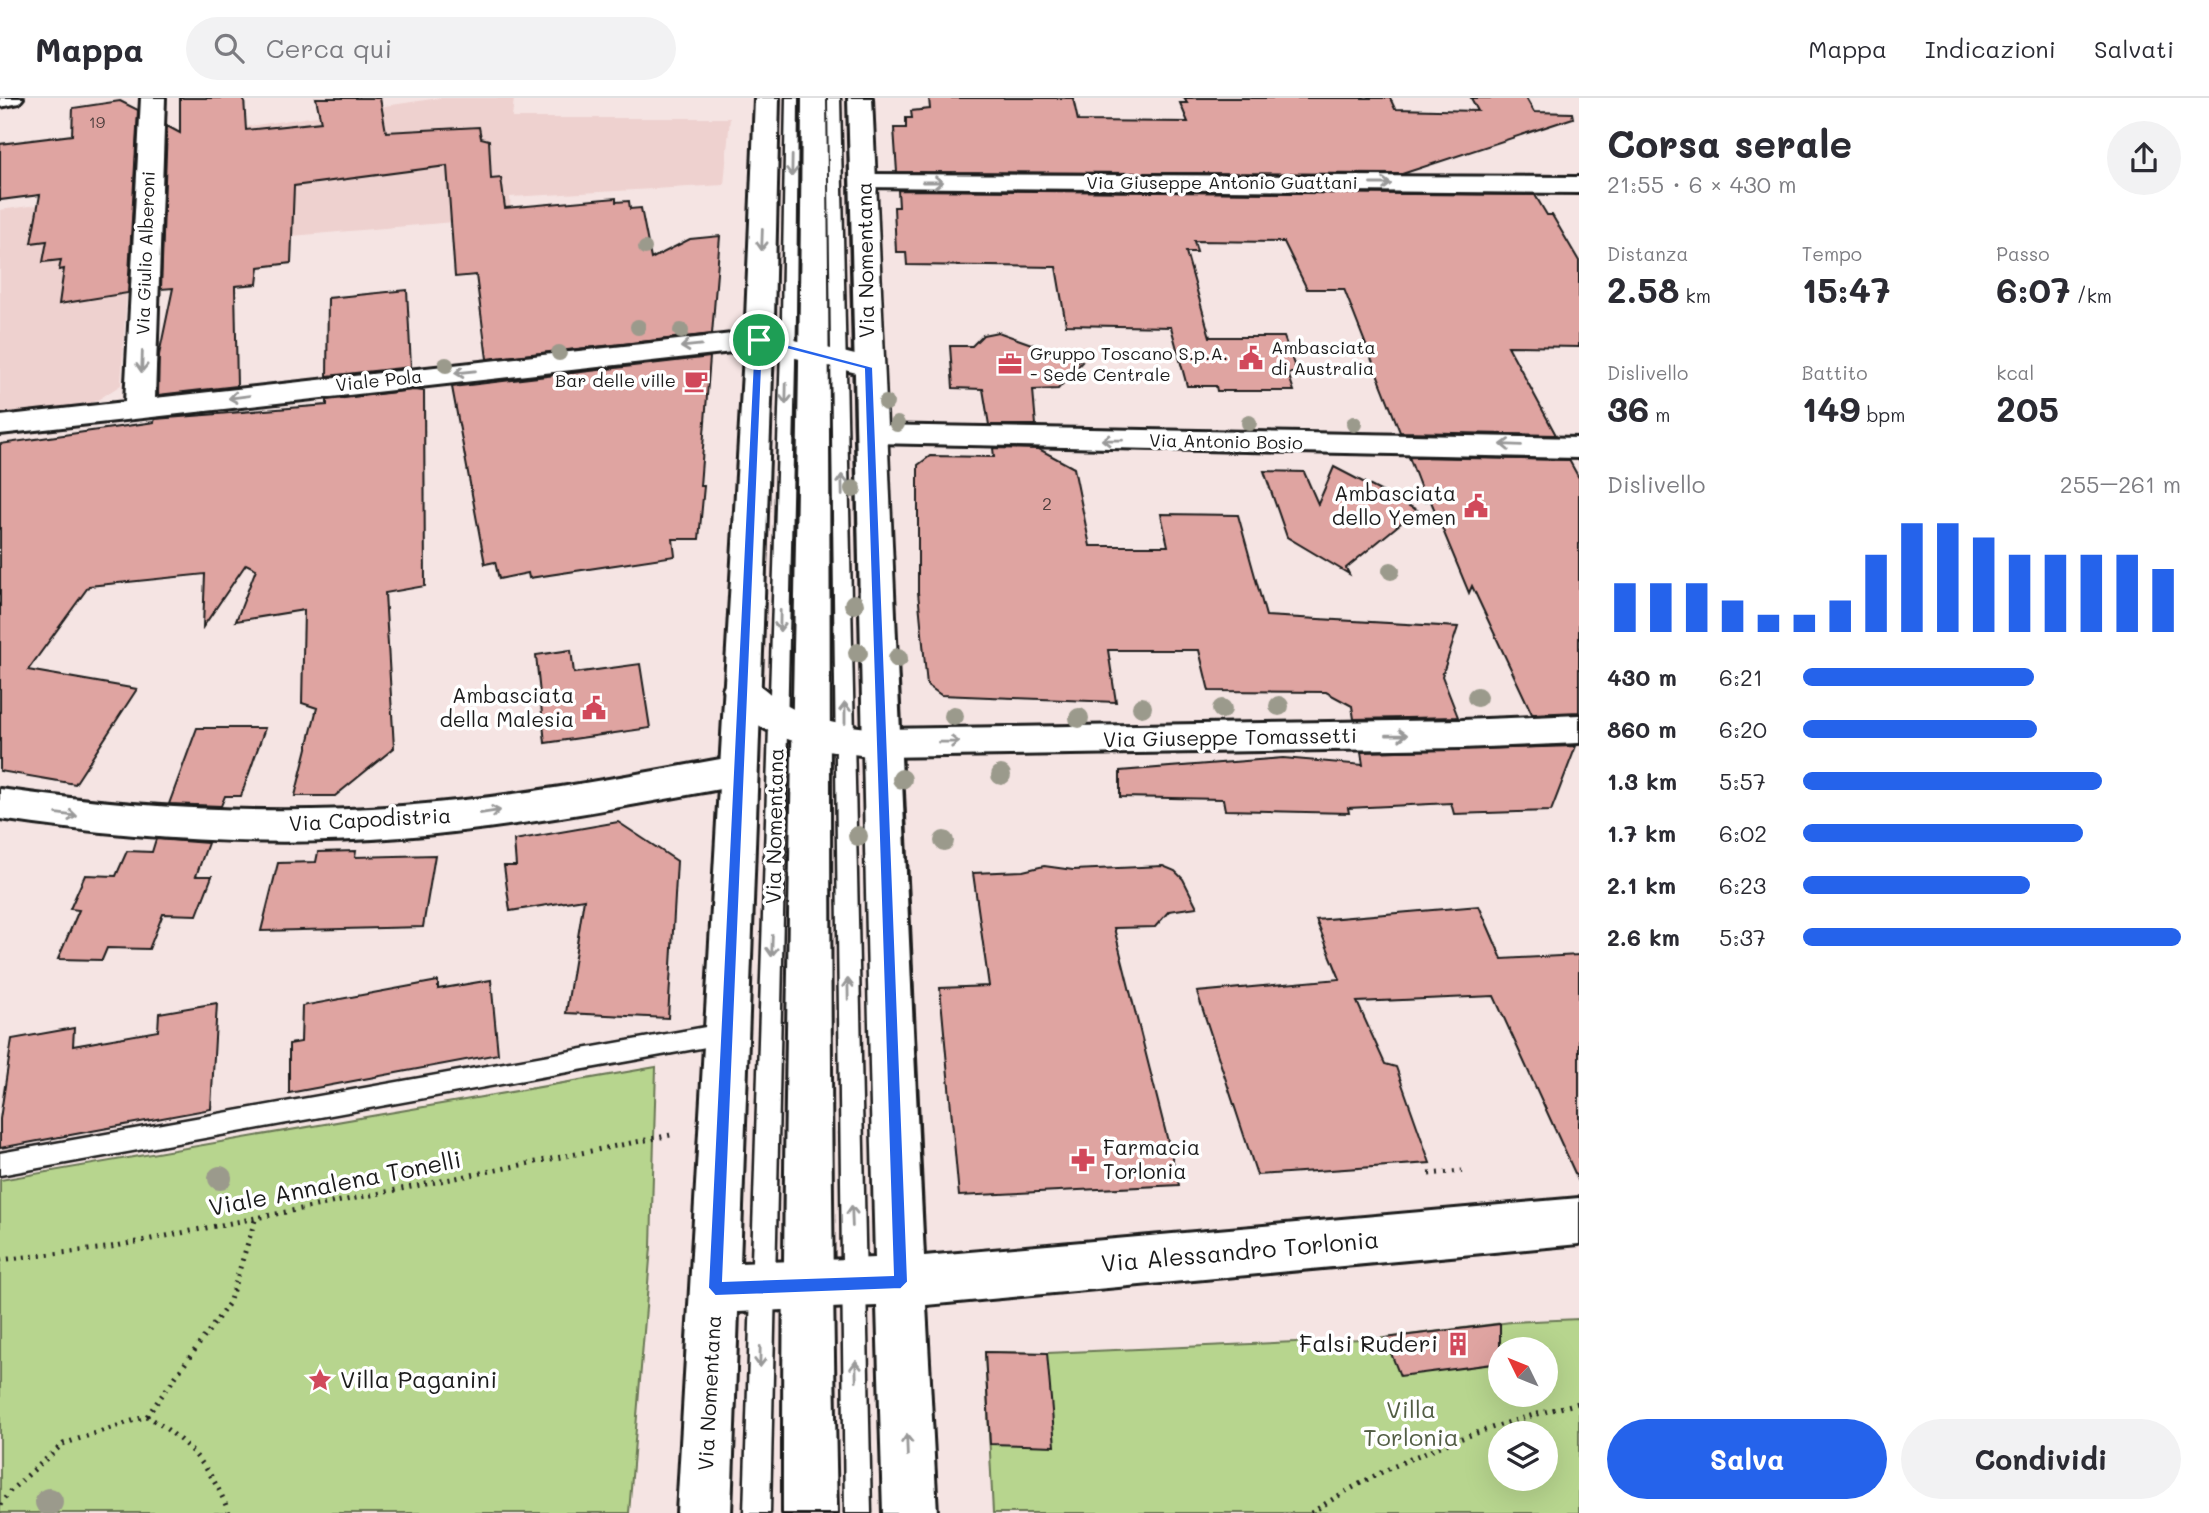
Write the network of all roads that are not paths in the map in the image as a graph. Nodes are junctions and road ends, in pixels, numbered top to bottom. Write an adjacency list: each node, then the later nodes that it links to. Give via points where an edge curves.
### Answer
1 (12, 98): 8 (street)
2 (153, 98): 13 (street, Via Giulio Alberoni, one-way to 13)
3 (767, 98): 11 (street, Via Nomentana, one-way to 11)
4 (792, 98): 11 (lane, Via Nomentana, one-way to 11)
5 (814, 98): 11 (street, Via Nomentana)
6 (834, 98): 11 (lane, Via Nomentana)
7 (860, 98): 9 (street, Via Nomentana)
8 (0, 100)
9 (864, 182): 10 (street, Via Giuseppe Antonio Guattani, one-way to 10); 12 (street, Via Nomentana)
10 (1579, 185)
11 (800, 350): 12 (street, Viale Pola); 13 (street, Viale Pola, one-way to 13); 17 (street, Via Nomentana); 19 (street, Via Nomentana)
12 (869, 367): 15 (street, Via Nomentana)
13 (140, 408): 14 (street, Viale Pola)
14 (0, 425)
15 (873, 434): 16 (street, Via Antonio Bosio, one-way to 15); 19 (street, Via Nomentana)
16 (1579, 448)
17 (741, 689): 19 (street, via 763,711); 20 (street, Via Nomentana)
18 (1579, 729): 19 (street, Via Giuseppe Tomassetti, one-way to 18, via 1462,734)
19 (828, 734): 25 (street, Via Nomentana); 25 (street, Via Nomentana, via 806,1194)
20 (737, 771): 21 (street, Via Capodistria, one-way to 20, via 97,819 181,825 393,822 491,812); 22 (street, Via Nomentana)
21 (0, 804)
22 (728, 1032): 23 (lane); 25 (street, Via Nomentana)
23 (0, 1164)
24 (1579, 1221): 25 (street, Via Alessandro Torlonia)
25 (808, 1286): 26 (street, Via Nomentana); 27 (lane, Via Nomentana, one-way to 27); 28 (street, Via Nomentana); 29 (lane, Via Nomentana, one-way to 25); 30 (street, Via Nomentana, one-way to 25)
26 (704, 1513)
27 (757, 1513)
28 (810, 1513)
29 (858, 1513)
30 (910, 1513)

